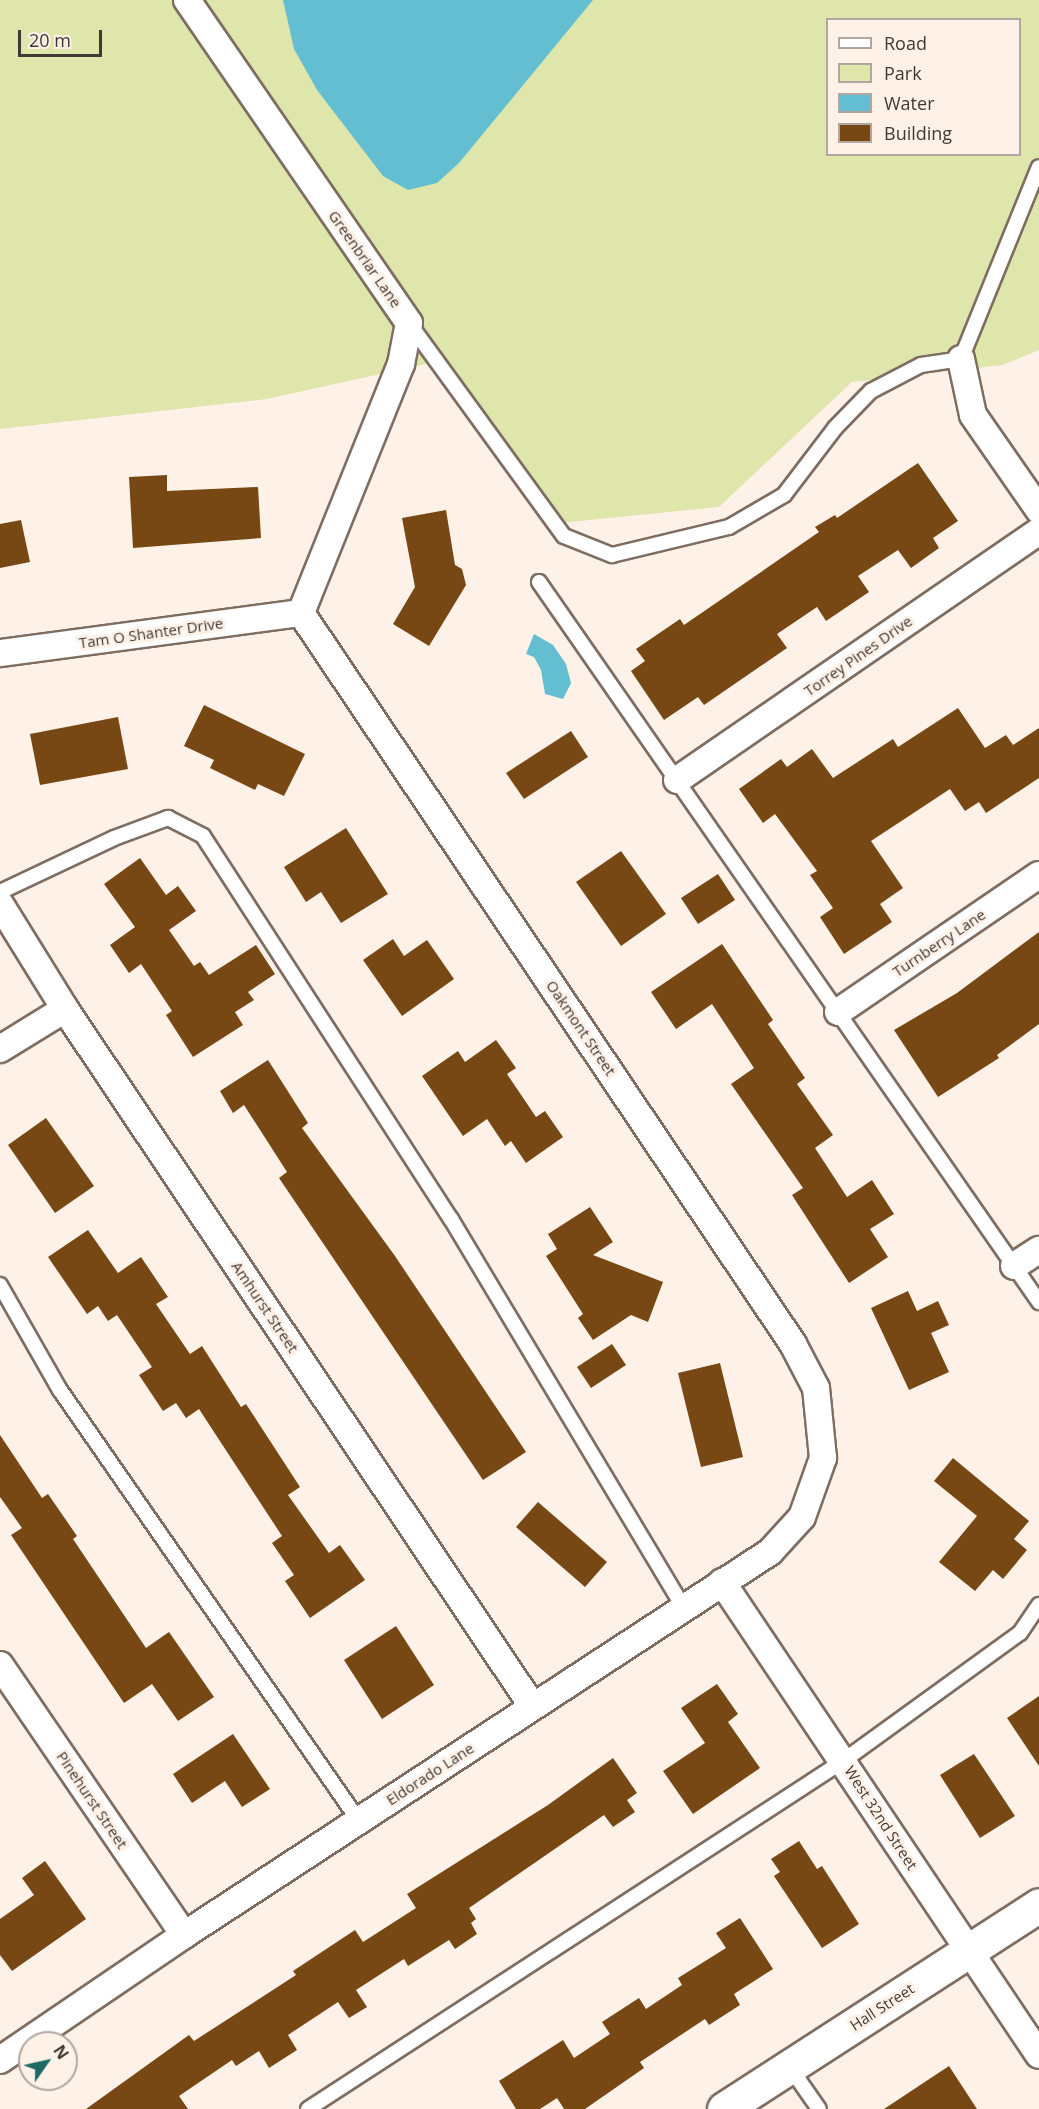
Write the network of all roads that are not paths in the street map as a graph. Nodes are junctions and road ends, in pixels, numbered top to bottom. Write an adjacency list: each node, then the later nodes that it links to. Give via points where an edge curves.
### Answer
1 (187, 0): 3 (street, Greenbriar Lane)
2 (1039, 167): 4 (lane)
3 (409, 323): 4 (lane, via 564,536 612,555 729,527 784,495 835,428 871,391 921,365); 8 (street, Greenbriar Lane, via 401,364)
4 (962, 359): 5 (street, via 973,415)
5 (1039, 510)
6 (1039, 531): 10 (street, Torrey Pines Drive)
7 (539, 582): 10 (lane)
8 (301, 612): 9 (street, Tam O Shanter Drive); 21 (street, Oakmont Street, via 793,1344 816,1388)
9 (0, 653)
10 (677, 780): 15 (lane)
11 (1039, 875): 15 (street, Turnberry Lane)
12 (0, 892): 24 (lane, via 114,838 168,818 203,836 451,1219)
13 (0, 904): 14 (street, Amhurst Street)
14 (65, 1009): 16 (street); 26 (street, Amhurst Street)
15 (838, 1012): 18 (lane)
16 (0, 1049)
17 (1039, 1250): 18 (street)
18 (1014, 1266): 20 (lane)
19 (0, 1285): 28 (lane, via 60,1390)
20 (1039, 1302)
21 (823, 1458): 22 (street, Eldorado Lane, via 802,1517 770,1552)
22 (723, 1582): 24 (street, Eldorado Lane); 27 (street, West 32nd Street)
23 (1039, 1605): 27 (lane, via 1020,1633)
24 (684, 1608): 26 (street, Eldorado Lane)
25 (0, 1665): 30 (street, Pinehurst Street)
26 (533, 1707): 28 (street, Eldorado Lane)
27 (843, 1761): 31 (street, West 32nd Street); 35 (lane)
28 (359, 1821): 30 (street, Eldorado Lane)
29 (1039, 1905): 31 (street, Hall Street)
30 (184, 1935): 33 (street, Eldorado Lane)
31 (968, 1952): 32 (street, West 32nd Street); 34 (street, Hall Street)
32 (1039, 2055)
33 (0, 2059)
34 (789, 2066): 36 (street, Hall Street); 37 (lane)
35 (308, 2109)
36 (724, 2109)
37 (819, 2109)

